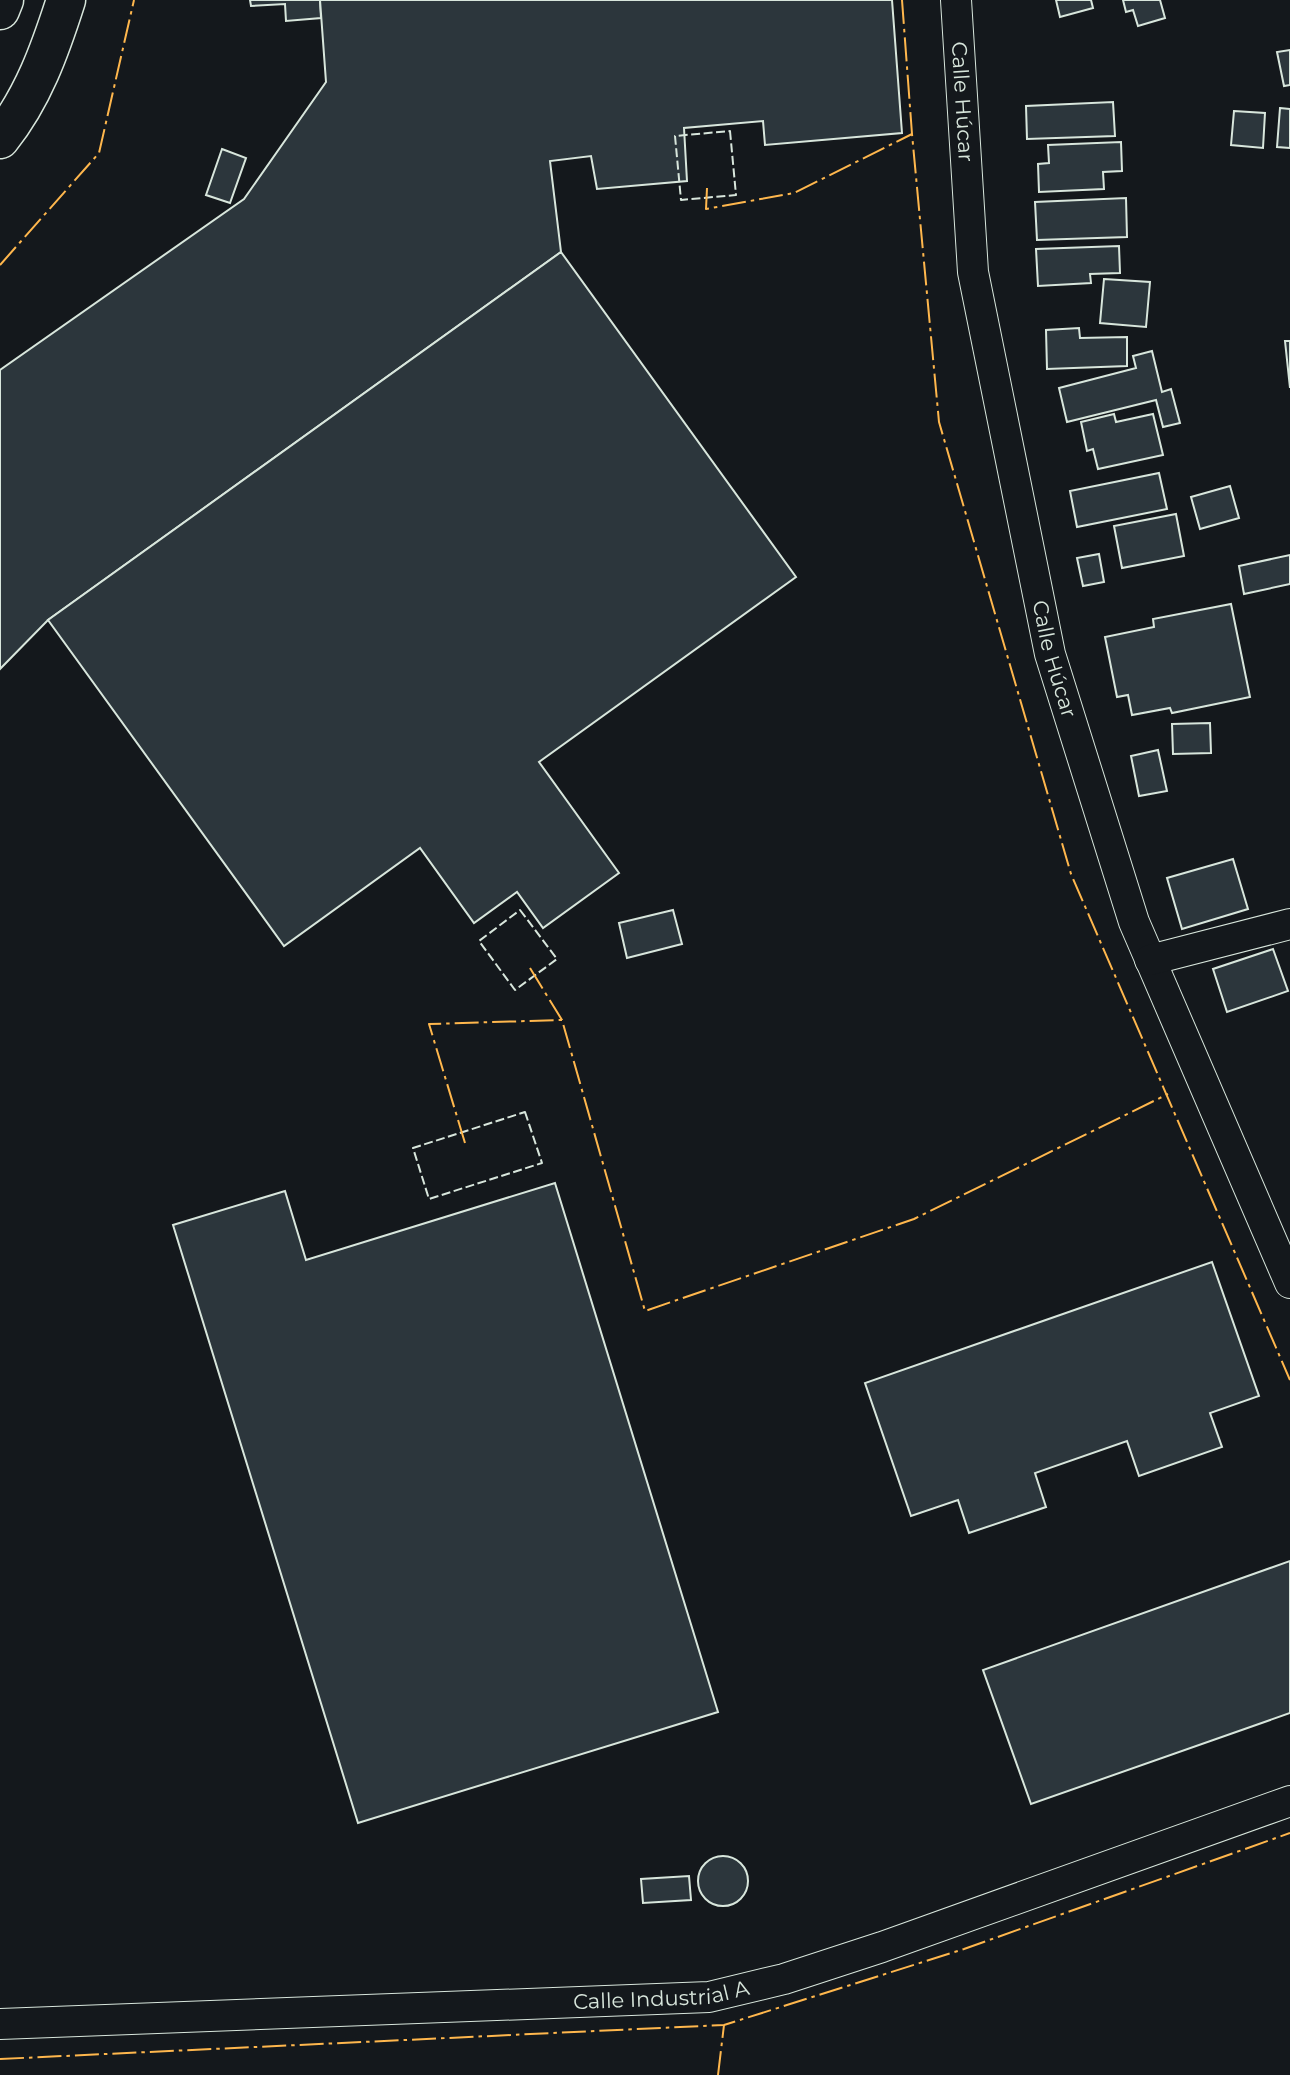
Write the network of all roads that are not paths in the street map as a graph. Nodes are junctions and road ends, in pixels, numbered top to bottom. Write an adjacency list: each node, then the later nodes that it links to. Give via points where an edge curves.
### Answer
1 (4, 0): 4 (highway)
2 (66, 0): 5 (highway, via 45,64)
3 (956, 0): 7 (street, Calle Húcar, via 972,272 1050,654)
4 (0, 10)
5 (0, 139)
6 (1290, 924): 7 (street)
7 (1150, 960): 8 (street, Calle Húcar)
8 (1290, 1283)
9 (1290, 1801): 10 (street, Calle Industrial A, via 882,1947 784,1979 709,1997)
10 (0, 2024)

